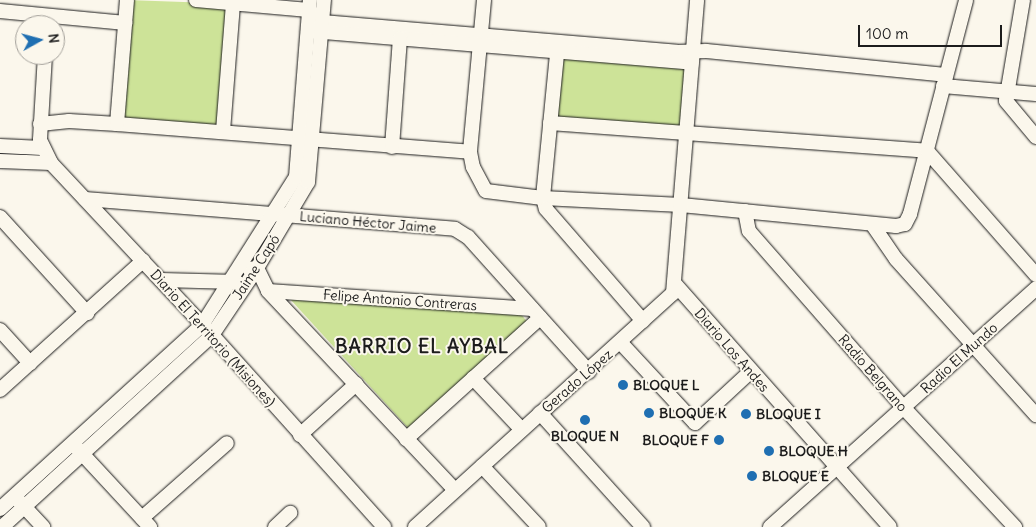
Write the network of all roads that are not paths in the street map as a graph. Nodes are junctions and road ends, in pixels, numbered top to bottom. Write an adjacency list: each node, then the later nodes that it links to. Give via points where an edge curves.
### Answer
1 (127, 0): 13 (street)
2 (196, 0): 8 (street)
3 (324, 0): 14 (street)
4 (484, 0): 16 (street)
5 (697, 0): 18 (street)
6 (966, 0): 20 (street)
7 (1023, 0): 21 (street)
8 (233, 3): 9 (street); 26 (street)
9 (310, 5): 14 (street)
10 (0, 11): 11 (street)
11 (21, 15)
12 (65, 20): 13 (street)
13 (125, 22): 25 (street)
14 (317, 28): 15 (street); 16 (street); 29 (street)
15 (400, 38): 16 (street); 31 (street)
16 (480, 40): 17 (street); 34 (street)
17 (558, 46): 18 (street); 23 (street)
18 (692, 57): 20 (street); 27 (street)
19 (44, 65): 24 (street)
20 (945, 80): 21 (street); 33 (street)
21 (1007, 92): 22 (street); 28 (street, via 1011,108)
22 (1036, 94)
23 (550, 123): 27 (street); 37 (street)
24 (40, 124): 25 (street, via 69,120); 32 (street)
25 (117, 124): 26 (street)
26 (222, 131): 29 (street)
27 (687, 131): 33 (street); 39 (street)
28 (1036, 137)
29 (305, 140): 31 (street); 41 (street, Jaime Capó, via 296,178); 42 (street, Jaime Capó, via 308,182)
30 (0, 146): 32 (street)
31 (392, 147): 34 (street)
32 (42, 148): 36 (street, Diario El Territorio (Misiones))
33 (927, 151): 44 (street, via 905,224); 47 (street)
34 (470, 152): 37 (street, via 473,167 486,191)
35 (0, 161): 36 (street)
36 (51, 163): 38 (street, Diario El Territorio (Misiones))
37 (544, 198): 39 (street); 55 (street, via 551,216)
38 (85, 199): 41 (street, Luciano Héctor Jaime); 45 (street, Diario El Territorio (Misiones))
39 (681, 205): 40 (street); 50 (street)
40 (745, 212): 44 (street); 66 (street, Radio Belgrano, via 749,231)
41 (272, 214): 42 (street, Luciano Héctor Jaime); 48 (street, Jaime Capó)
42 (288, 215): 46 (street, Jaime Capó); 54 (street, Luciano Héctor Jaime, via 455,229 468,237)
43 (0, 217): 53 (street)
44 (872, 224): 59 (street, via 896,259)
45 (143, 260): 49 (street, Diario El Territorio (Misiones)); 53 (street)
46 (257, 268): 48 (street); 52 (street)
47 (1036, 275)
48 (238, 278): 49 (street); 57 (street, Jaime Capó)
49 (161, 280): 57 (street, Diario El Territorio (Misiones))
50 (675, 284): 55 (street, Gerado López, via 673,293); 61 (street, Diario Los Andes)
51 (1036, 288): 59 (street, Radio El Mundo)
52 (268, 291): 54 (street, Felipe Antonio Contreras); 64 (street)
53 (87, 313): 60 (street)
54 (536, 314): 62 (street, Luciano Héctor Jaime); 63 (street)
55 (643, 321): 58 (street, Gerado López)
56 (0, 330): 60 (street)
57 (207, 330): 70 (street, Diario El Territorio (Misiones)); 73 (street, Jaime Capó)
58 (621, 343): 61 (street, via 695,422); 62 (street, Gerado López)
59 (972, 345): 66 (street, Radio El Mundo); 68 (street)
60 (30, 362): 65 (street)
61 (751, 371): 75 (street, Diario Los Andes)
62 (589, 372): 67 (street, Gerado López)
63 (473, 378): 69 (street); 71 (street)
64 (356, 384): 70 (street); 71 (street)
65 (0, 390)
66 (904, 408): 75 (street, Radio El Mundo); 91 (street, Radio Belgrano)
67 (540, 413): 69 (street, Gerado López); 88 (street)
68 (1036, 414)
69 (522, 430): 74 (street, Gerado López)
70 (300, 435): 86 (street, Diario El Territorio (Misiones))
71 (406, 439): 76 (street)
72 (227, 443): 81 (street)
73 (78, 449): 77 (street); 78 (street); 81 (street)
74 (482, 466): 76 (street, Gerado López); 82 (street)
75 (836, 468): 89 (street, Radio El Mundo); 90 (street, Diario Los Andes)
76 (455, 490): 87 (street, Gerado López)
77 (14, 497): 78 (street); 79 (street)
78 (25, 506): 83 (street); 84 (street)
79 (0, 509)
80 (290, 514): 85 (street)
81 (146, 522)
82 (536, 526)
83 (2, 527)
84 (43, 527)
85 (275, 527)
86 (384, 527)
87 (415, 527)
88 (643, 527)
89 (770, 527)
90 (890, 527)
91 (1015, 527)

